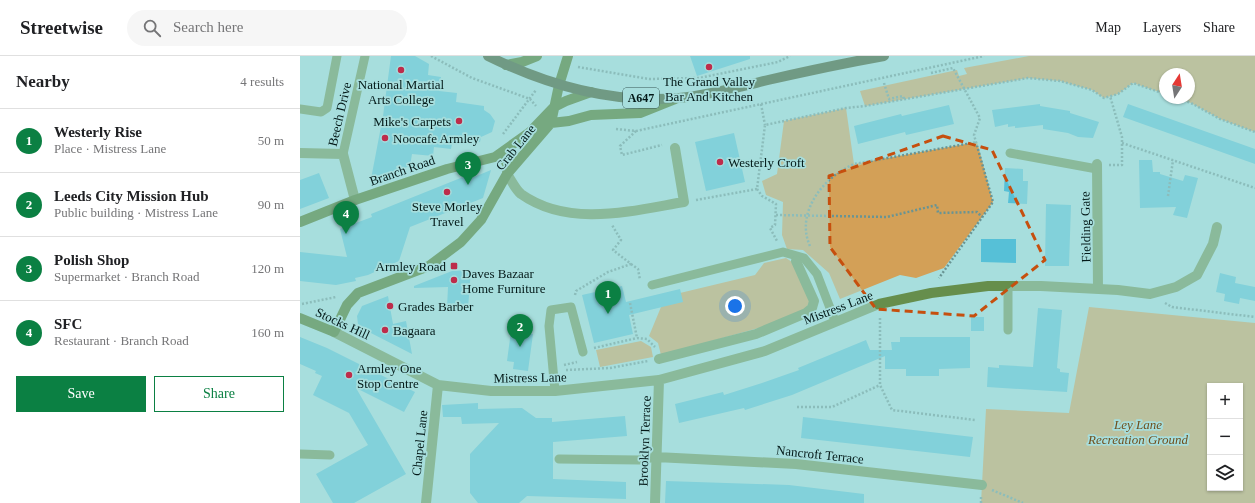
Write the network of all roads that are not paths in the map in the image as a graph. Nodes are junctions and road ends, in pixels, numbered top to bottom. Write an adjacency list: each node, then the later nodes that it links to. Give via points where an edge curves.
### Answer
1 (337, 56): 12 (lane, via 326,108 321,112)
2 (365, 56): 18 (lane, Beech Drive)
3 (488, 56): 7 (main road, A647)
4 (537, 56): 7 (street)
5 (568, 56): 8 (street, Crab Lane)
6 (884, 56): 10 (main road, A647, via 698,96)
7 (506, 65): 8 (main road, A647)
8 (559, 85): 9 (main road, A647); 11 (street, Crab Lane)
9 (591, 92): 10 (main road, A647, via 606,96); 11 (street, Branch Road)
10 (677, 98): 13 (street, via 640,113 591,115)
11 (554, 107): 13 (street, Crab Lane); 16 (street, Branch Road, via 530,132)
12 (300, 109)
13 (551, 123): 20 (street, Crab Lane)
14 (675, 148): 20 (street, via 684,202 606,215 580,214 548,208 520,193)
15 (300, 153): 18 (street)
16 (501, 153): 20 (street, via 508,166); 21 (street, Branch Road)
17 (1010, 153): 19 (lane)
18 (343, 154): 21 (street, Beech Drive)
19 (1097, 167): 27 (street, Fielding Gate)
20 (508, 174): 31 (street, Crab Lane, via 481,220 461,242 429,266 358,293 347,305)
21 (354, 200): 22 (street, Branch Road)
22 (300, 222)
23 (1217, 227): 27 (street, Mistress Lane, via 1213,244 1197,275 1176,287 1150,294)
24 (796, 261): 33 (street, via 814,301 812,308 806,313 756,334)
25 (652, 285): 29 (lane, via 783,252 804,258 817,274)
26 (1008, 286): 27 (street, Mistress Lane); 29 (street, Mistress Lane, via 931,293 879,304); 30 (lane)
27 (1098, 289)
28 (300, 318): 31 (street, Stocks Hill)
29 (835, 321): 34 (street, Mistress Lane, via 765,351)
30 (1008, 330)
31 (334, 332): 35 (street, Stocks Hill)
32 (587, 351): 36 (lane, via 571,307 551,310)
33 (659, 359)
34 (659, 380): 36 (street, Mistress Lane); 39 (street, Brooklyn Terrace)
35 (438, 385): 36 (street, Mistress Lane, via 491,391); 42 (street, Chapel Lane)
36 (555, 391)
37 (300, 454): 38 (lane)
38 (330, 455)
39 (656, 457): 40 (lane, via 639,460); 41 (street, Nancroft Terrace, via 796,464); 43 (street, Brooklyn Terrace)
40 (559, 459)
41 (982, 485)
42 (426, 503)
43 (655, 503)

